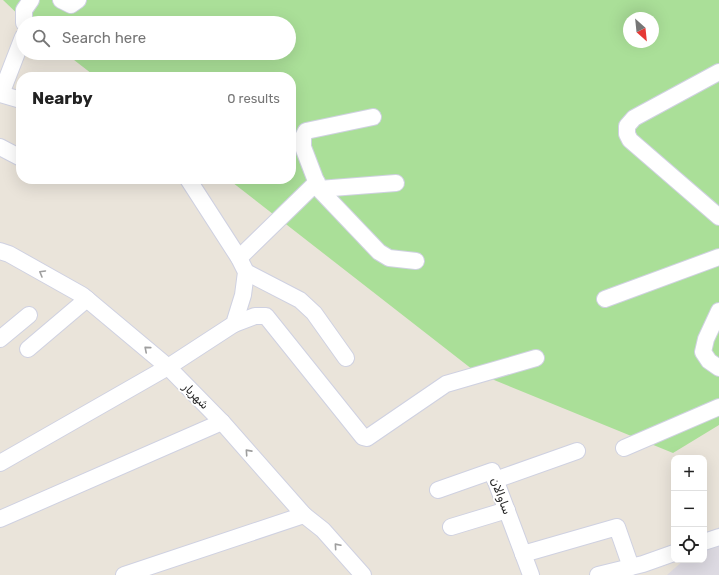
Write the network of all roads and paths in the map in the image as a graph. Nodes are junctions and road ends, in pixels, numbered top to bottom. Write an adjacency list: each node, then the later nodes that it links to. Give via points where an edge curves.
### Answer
1 (31, 0): 4 (street, via 24,10)
2 (61, 0): 3 (street, via 71,5)
3 (78, 0)
4 (24, 16)
5 (16, 55): 7 (street)
6 (719, 72): 15 (street, via 634,118 627,126 630,140)
7 (1, 94): 8 (street)
8 (16, 98)
9 (373, 117): 14 (street, via 306,131 303,147)
10 (0, 147): 11 (street)
11 (16, 155)
12 (396, 183): 14 (street)
13 (191, 184): 19 (street)
14 (318, 185): 18 (street, via 379,252 389,258); 19 (street)
15 (719, 217)
16 (0, 251): 20 (street, شهریار, one-way to 16)
17 (719, 258): 21 (street)
18 (416, 261)
19 (242, 265): 24 (street, via 243,295); 27 (street, via 300,300 314,313)
20 (87, 299): 26 (street); 29 (street, شهریار, one-way to 20)
21 (605, 299)
22 (719, 311): 30 (street, via 703,352 709,361)
23 (29, 315): 25 (street)
24 (234, 324): 28 (street, via 255,316 266,316 363,437 367,438 446,384); 29 (street)
25 (0, 339)
26 (28, 349)
27 (346, 358)
28 (536, 358)
29 (168, 367): 32 (street, شهریار); 35 (street)
30 (719, 368)
31 (719, 407): 33 (street)
32 (222, 422): 39 (street, شهریار, one-way to 32); 40 (street)
33 (624, 448)
34 (577, 451): 36 (street)
35 (0, 463)
36 (495, 480): 37 (street, ساوالان, via 492,471); 38 (street, ساوالان)
37 (438, 490)
38 (507, 510): 41 (street); 44 (street, ساوالان)
39 (304, 515): 48 (street); 49 (street, شهریار, one-way to 39, via 323,530)
40 (0, 519)
41 (451, 527)
42 (719, 537): 43 (street)
43 (707, 541)
44 (523, 554): 46 (street, via 617,527); 50 (street, ساوالان)
45 (671, 554): 46 (street)
46 (631, 567): 47 (street)
47 (605, 574)
48 (124, 575)
49 (363, 575)
50 (531, 575)

